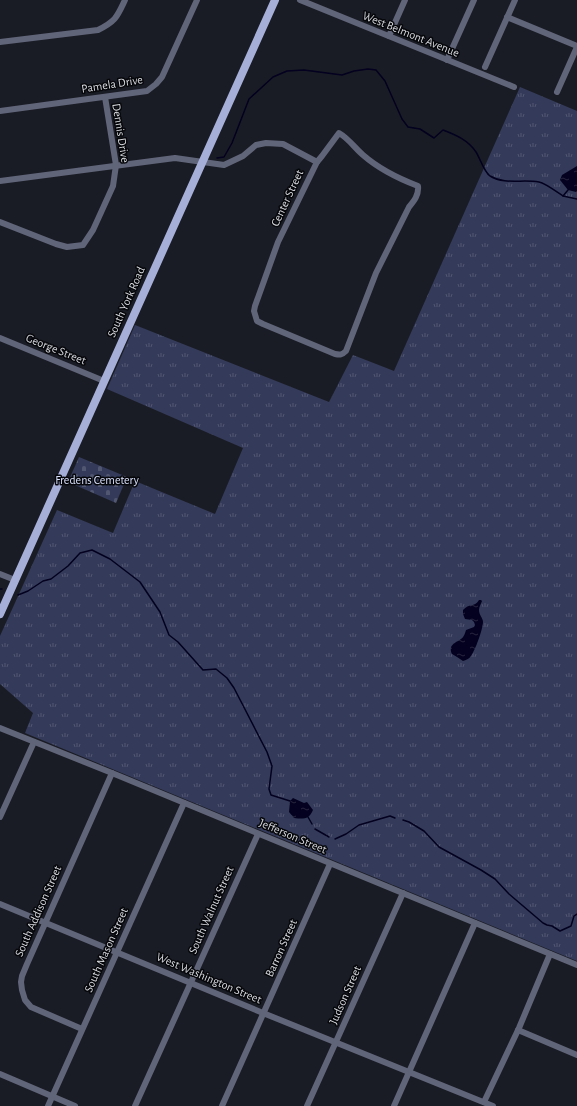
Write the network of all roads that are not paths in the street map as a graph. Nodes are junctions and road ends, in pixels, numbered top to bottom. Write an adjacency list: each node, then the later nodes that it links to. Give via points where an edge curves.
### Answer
1 (124, 0): 10 (street, via 115,20 98,30)
2 (197, 0): 16 (street, Pamela Drive, via 162,77 156,84 147,91)
3 (275, 0): 18 (main road, South York Road)
4 (300, 0): 9 (street, West Belmont Avenue)
5 (405, 0): 9 (street)
6 (474, 0): 12 (street)
7 (515, 0): 8 (street)
8 (507, 17): 11 (street); 13 (street)
9 (388, 36): 12 (street, West Belmont Avenue)
10 (0, 42)
11 (577, 47): 15 (street)
12 (447, 60): 14 (street, West Belmont Avenue)
13 (485, 67)
14 (514, 87)
15 (557, 92)
16 (104, 97): 17 (street, Pamela Drive); 20 (street, Dennis Drive)
17 (0, 111)
18 (203, 162): 19 (street, via 224,165 243,156 256,145 266,143 288,145); 20 (street, via 175,158); 24 (main road, South York Road)
19 (317, 162): 19 (street, Center Street, via 339,133 379,168 418,186 419,191 376,273 346,351 341,355 257,321 254,311 278,242)
20 (116, 165): 21 (street); 22 (street, Dennis Drive, via 113,186 93,230 83,245 67,247 56,244)
21 (0, 181)
22 (0, 222)
23 (0, 338): 24 (street, George Street)
24 (104, 380): 26 (main road, South York Road)
25 (0, 574): 26 (street)
26 (15, 580): 27 (main road, South York Road)
27 (0, 614)
28 (0, 728): 29 (street, Jefferson Street)
29 (34, 742): 30 (street, Jefferson Street); 32 (street)
30 (112, 773): 31 (street, Jefferson Street); 37 (street, South Addison Street)
31 (184, 803): 33 (street, Jefferson Street); 39 (street, South Mason Street)
32 (0, 817)
33 (258, 834): 34 (street, Jefferson Street); 42 (street, South Walnut Street)
34 (330, 864): 35 (street, Jefferson Street); 43 (street, Barron Street)
35 (403, 893): 38 (street, Jefferson Street); 46 (street, Judson Street)
36 (0, 904): 37 (street, West Washington Street)
37 (45, 923): 39 (street, West Washington Street); 44 (street, South Addison Street, via 22,976 25,1000 31,1008)
38 (475, 923): 40 (street, Jefferson Street); 48 (street)
39 (117, 953): 42 (street, West Washington Street); 44 (street, South Mason Street)
40 (550, 954): 41 (street, Jefferson Street); 45 (street)
41 (577, 965)
42 (190, 983): 43 (street, West Washington Street); 54 (street, South Walnut Street)
43 (263, 1013): 46 (street, West Washington Street); 55 (street, Barron Street)
44 (82, 1029): 50 (street, South Mason Street)
45 (518, 1030): 47 (street); 51 (street)
46 (336, 1042): 48 (street, West Washington Street); 56 (street, Judson Street)
47 (577, 1055)
48 (409, 1071): 51 (street, West Washington Street); 57 (street)
49 (0, 1074): 50 (street)
50 (53, 1096): 52 (street, South Mason Street); 53 (street)
51 (484, 1102): 58 (street, West Washington Street)
52 (48, 1106)
53 (76, 1106)
54 (135, 1106)
55 (222, 1106)
56 (307, 1106)
57 (394, 1106)
58 (493, 1106)

